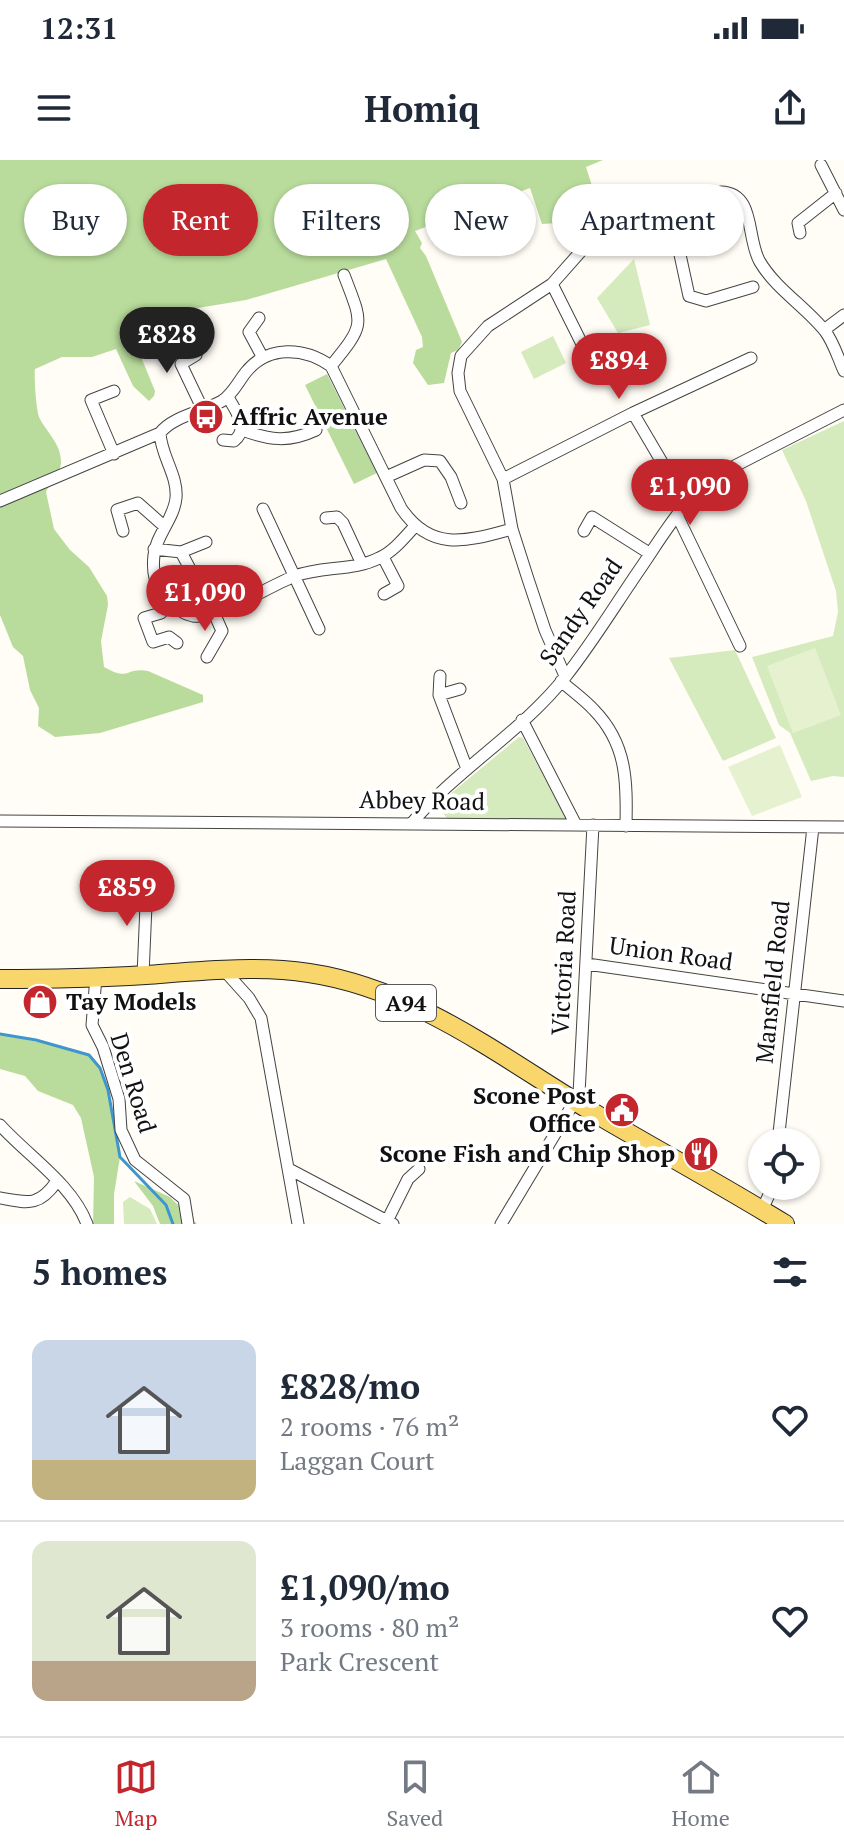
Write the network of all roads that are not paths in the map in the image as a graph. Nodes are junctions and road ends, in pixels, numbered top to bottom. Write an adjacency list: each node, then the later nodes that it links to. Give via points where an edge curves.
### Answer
1 (821, 165): 2 (street)
2 (836, 193): 4 (street); 5 (street, via 798,223)
3 (744, 204): 13 (street, via 759,261)
4 (844, 210)
5 (800, 233)
6 (577, 256): 9 (street)
7 (680, 256): 10 (street, via 689,296 706,301)
8 (344, 275): 18 (street, via 360,317 354,337)
9 (552, 284): 14 (street, via 591,362); 31 (street, via 488,326 461,356 460,391)
10 (753, 287)
11 (844, 315): 13 (street)
12 (259, 318): 16 (street, via 249,332)
13 (824, 330): 19 (street)
14 (623, 352)
15 (196, 355): 22 (street, via 181,364)
16 (263, 358): 18 (street, via 300,351); 21 (street)
17 (751, 358): 24 (street)
18 (331, 366): 30 (street)
19 (844, 371)
20 (114, 391): 29 (street, via 91,400)
21 (228, 397): 22 (street); 25 (street)
22 (203, 410): 27 (street)
23 (844, 410): 34 (street, Sandy Road, via 719,474)
24 (633, 413): 31 (street); 34 (street)
25 (242, 430): 26 (street, via 274,440); 28 (street, via 234,441)
26 (316, 430)
27 (160, 433): 29 (street); 39 (street, via 176,497)
28 (223, 440)
29 (114, 454): 32 (street)
30 (386, 477): 33 (street, via 424,460 440,461); 38 (street)
31 (503, 479): 40 (street)
32 (0, 501)
33 (461, 503)
34 (686, 503): 36 (street, Sandy Road)
35 (263, 509): 50 (street)
36 (677, 515): 46 (street, Sandy Road); 56 (street)
37 (326, 518): 48 (street, via 337,517 343,523)
38 (415, 526): 40 (street, via 448,541); 47 (street)
39 (165, 527): 41 (street, via 138,503 117,510); 44 (street)
40 (512, 529): 59 (street)
41 (123, 531)
42 (584, 531): 46 (street, via 592,517)
43 (206, 542): 45 (street)
44 (154, 549): 45 (street); 52 (street, via 153,574)
45 (181, 552): 49 (street)
46 (649, 553): 59 (street, Sandy Road)
47 (383, 557): 48 (street); 51 (street, via 398,586)
48 (362, 564): 50 (street)
49 (189, 567)
50 (296, 575): 53 (street); 54 (street)
51 (384, 594)
52 (169, 602): 53 (street, via 192,616); 55 (street, via 161,613 144,618 153,642 169,637)
53 (214, 613): 57 (street, via 222,631)
54 (319, 629)
55 (177, 643)
56 (740, 646)
57 (207, 657)
58 (440, 676): 61 (street)
59 (563, 679): 62 (street, Sandy Road); 70 (street, via 593,708 615,741 627,779)
60 (460, 689): 61 (street)
61 (439, 695): 63 (street)
62 (522, 720): 63 (street, Sandy Road); 68 (street)
63 (467, 769): 64 (street, Sandy Road)
64 (435, 796): 66 (street, Sandy Road); 67 (street)
65 (0, 821): 66 (street, Abbey Road)
66 (412, 823): 67 (street, Abbey Road)
67 (442, 823): 68 (street, Abbey Road)
68 (576, 825): 69 (street, Abbey Road)
69 (593, 825): 70 (street, Abbey Road); 74 (street, Victoria Road)
70 (626, 826): 71 (street, Abbey Road)
71 (813, 827): 72 (street, Abbey Road); 79 (street, Mansfield Road)
72 (844, 827)
73 (147, 882): 76 (street)
74 (587, 964): 79 (street, Union Road); 81 (street, Victoria Road)
75 (223, 969): 76 (main road, A94); 81 (main road, A94, via 311,973 392,996 477,1040); 84 (street, via 261,1018)
76 (143, 975): 77 (main road, A94)
77 (96, 977): 78 (main road, A94); 92 (street, Den Road, via 92,1025 119,1099 121,1130 135,1160 184,1199)
78 (0, 979)
79 (793, 994): 80 (street, Union Road); 83 (street, Mansfield Road)
80 (844, 1001)
81 (575, 1101): 89 (main road, A94); 94 (street)
82 (0, 1125): 86 (street)
83 (779, 1128)
84 (289, 1169): 90 (street); 93 (street)
85 (419, 1169): 90 (street, via 408,1179)
86 (57, 1181): 87 (street, via 36,1202); 91 (street)
87 (0, 1198)
88 (767, 1200): 89 (street)
89 (762, 1210): 95 (main road, A94)
90 (390, 1222)
91 (87, 1224)
92 (188, 1224)
93 (298, 1224)
94 (501, 1224)
95 (785, 1224)

